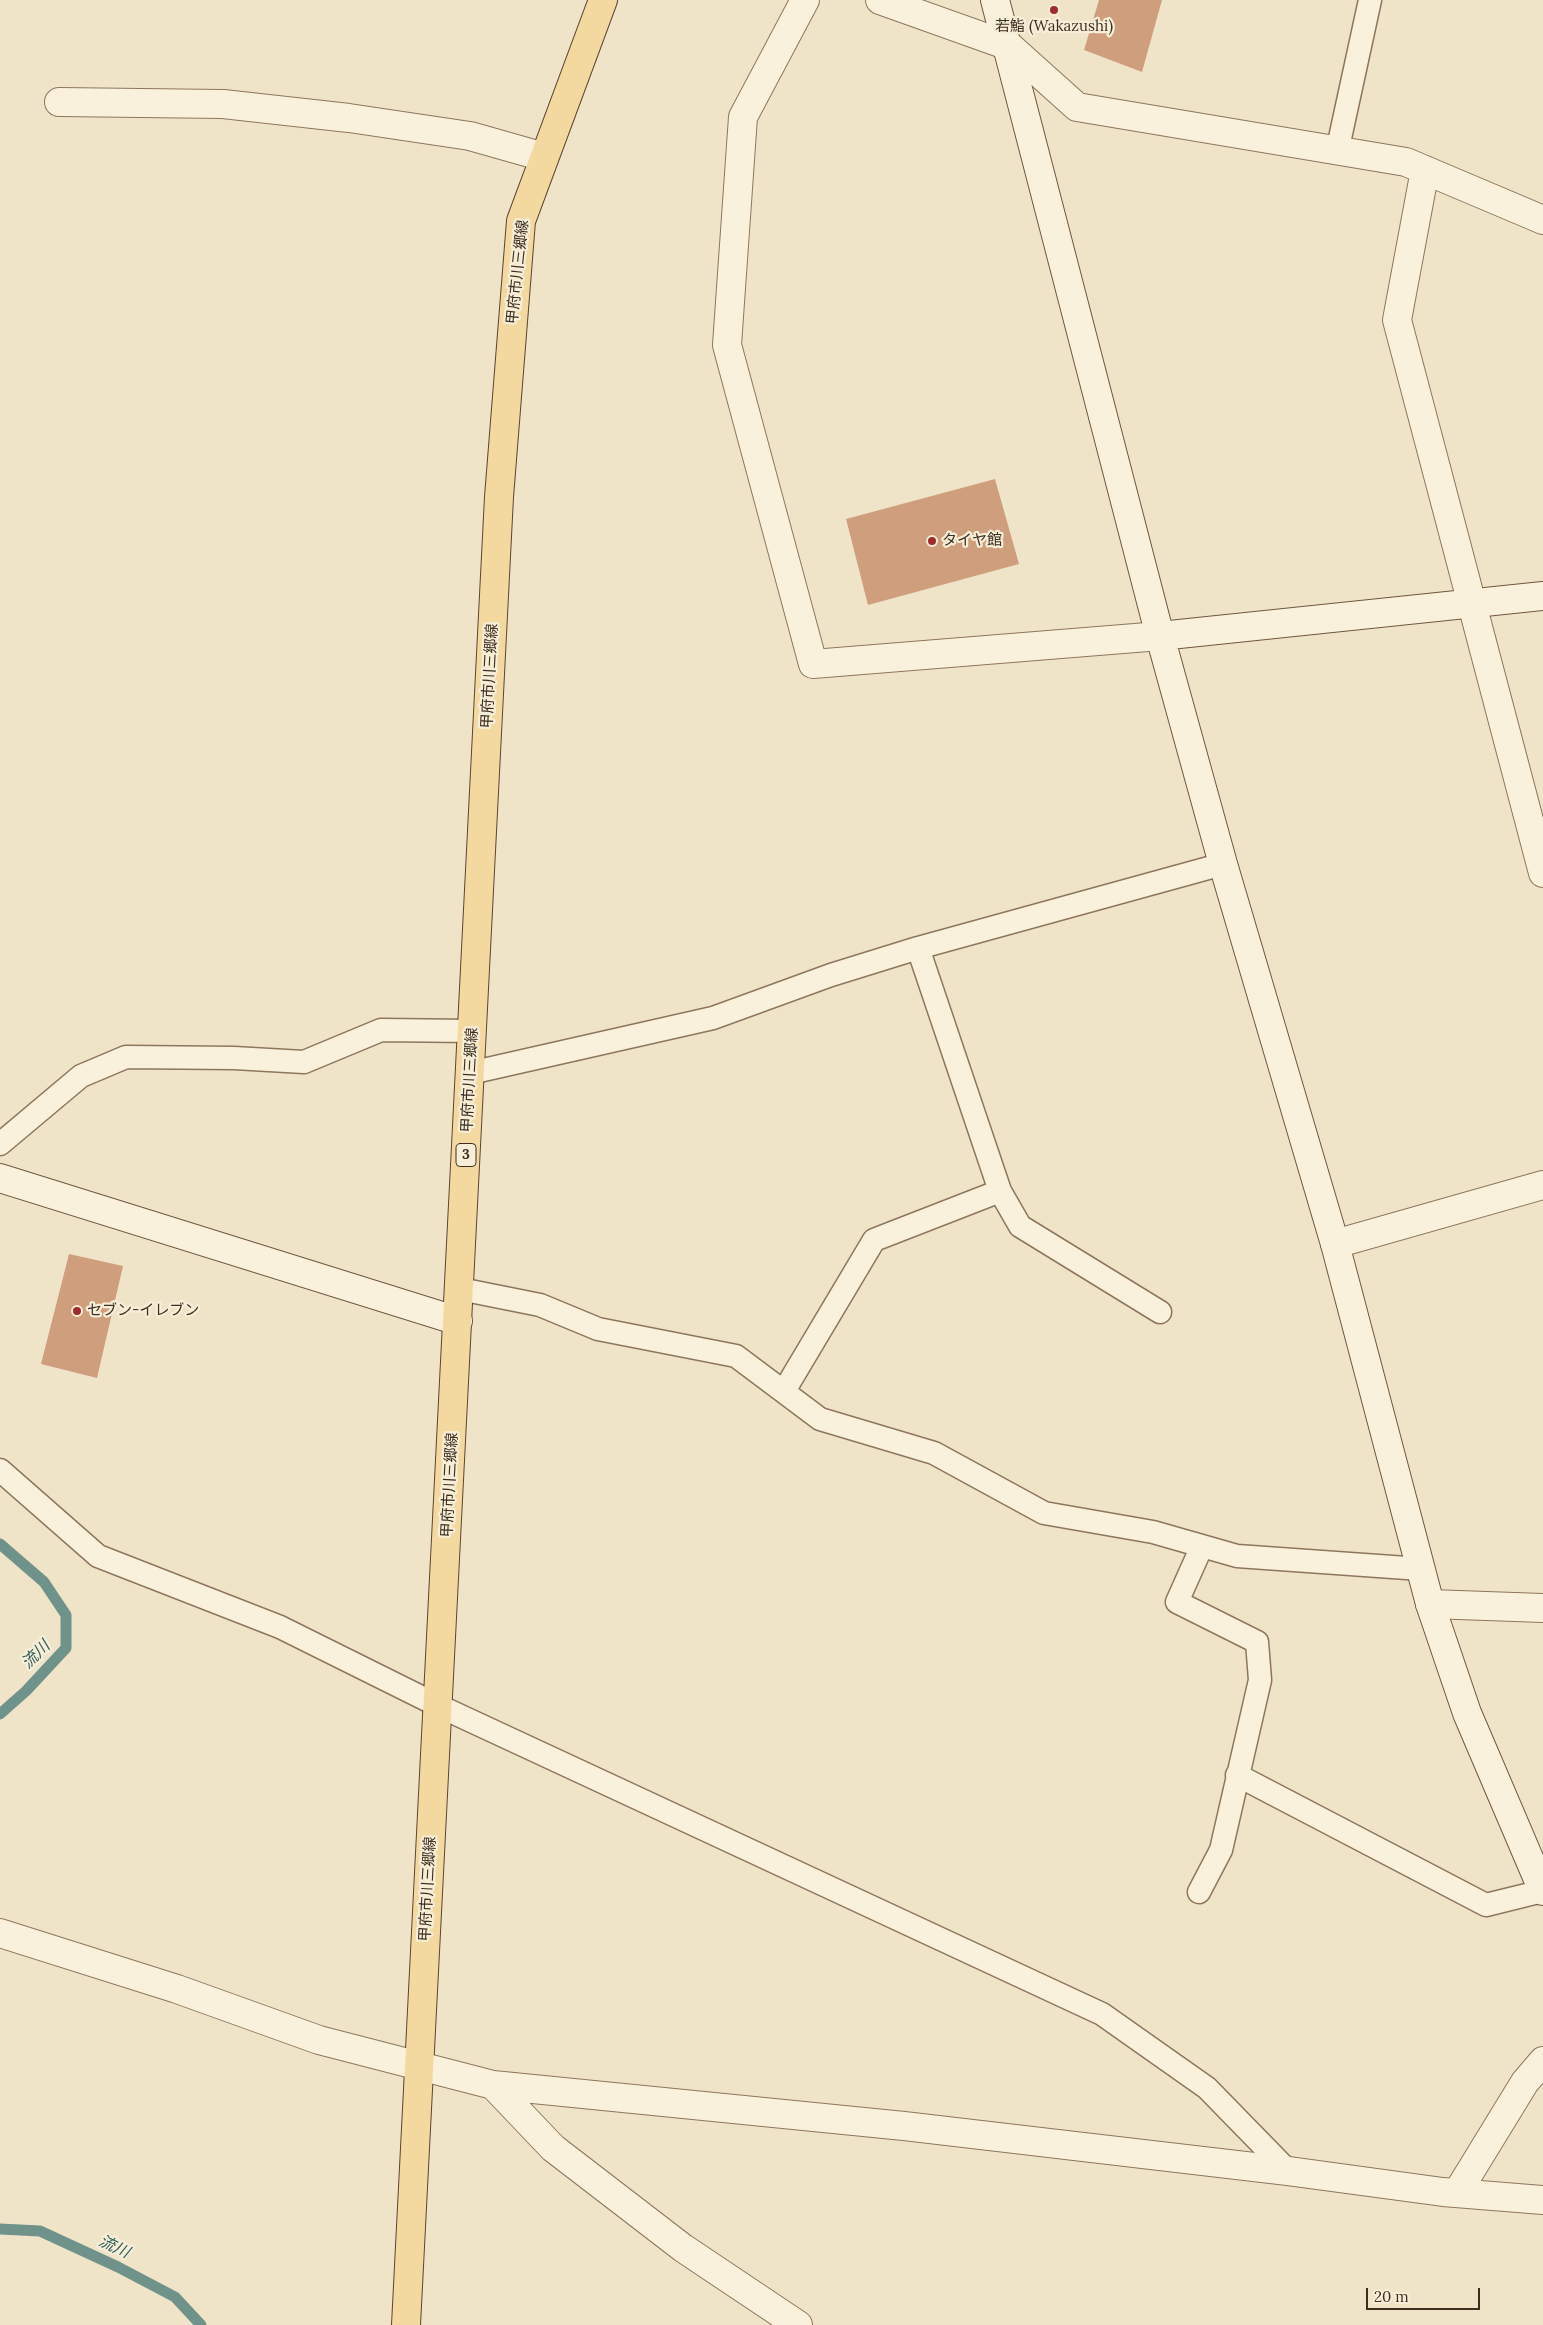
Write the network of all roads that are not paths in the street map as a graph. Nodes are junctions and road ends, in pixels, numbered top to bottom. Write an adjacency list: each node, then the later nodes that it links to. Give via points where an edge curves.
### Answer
1 (603, 0): 9 (main road, 甲府市川三郷線 / 3)
2 (805, 0): 14 (street, via 744,117 726,345 813,664)
3 (880, 0): 6 (street)
4 (995, 0): 6 (street)
5 (1370, 0): 8 (lane)
6 (1009, 46): 8 (street, via 1077,107); 14 (street)
7 (58, 102): 9 (street, via 223,104 320,114 470,136)
8 (1337, 152): 10 (street, via 1406,162)
9 (544, 157): 18 (main road, 甲府市川三郷線 / 3, via 521,221 498,497)
10 (1425, 170): 11 (street); 13 (street, via 1397,320)
11 (1543, 220)
12 (1543, 596): 13 (street)
13 (1473, 604): 14 (street); 16 (street)
14 (1160, 636): 15 (street)
15 (1223, 864): 17 (lane); 24 (street)
16 (1543, 872)
17 (918, 948): 19 (lane, via 831,975 714,1018); 23 (lane)
18 (473, 1031): 19 (main road, 甲府市川三郷線 / 3); 20 (lane, via 381,1030 304,1062 126,1057 81,1076)
19 (470, 1073): 25 (main road, 甲府市川三郷線 / 3)
20 (0, 1144)
21 (0, 1178): 27 (street)
22 (1543, 1186): 24 (street)
23 (1000, 1191): 26 (lane, via 1020,1226); 28 (lane, via 874,1240)
24 (1336, 1244): 31 (street)
25 (460, 1289): 27 (main road, 甲府市川三郷線 / 3); 28 (lane, via 540,1305 598,1329 736,1356)
26 (1160, 1312)
27 (458, 1321): 34 (main road, 甲府市川三郷線 / 3)
28 (784, 1391): 30 (lane, via 820,1419 934,1453 1044,1513 1153,1532)
29 (0, 1470): 34 (lane, via 98,1556 280,1627)
30 (1202, 1546): 31 (lane, via 1237,1556); 35 (lane, via 1177,1602 1257,1642 1260,1680)
31 (1421, 1568): 32 (street)
32 (1430, 1604): 33 (street); 36 (street, via 1467,1713)
33 (1543, 1608)
34 (439, 1706): 40 (main road, 甲府市川三郷線 / 3); 42 (lane, via 1102,2014 1207,2088)
35 (1237, 1775): 36 (lane, via 1486,1905); 37 (lane, via 1221,1850)
36 (1543, 1891)
37 (1199, 1892)
38 (0, 1933): 40 (street, via 177,1989 319,2040)
39 (1543, 2061): 43 (street, via 1525,2082)
40 (420, 2068): 41 (street); 45 (main road, 甲府市川三郷線 / 3)
41 (493, 2085): 42 (street, via 904,2126); 46 (street, via 553,2148 683,2248)
42 (1288, 2171): 43 (street)
43 (1457, 2193): 44 (street)
44 (1543, 2200)
45 (406, 2325)
46 (798, 2325)

